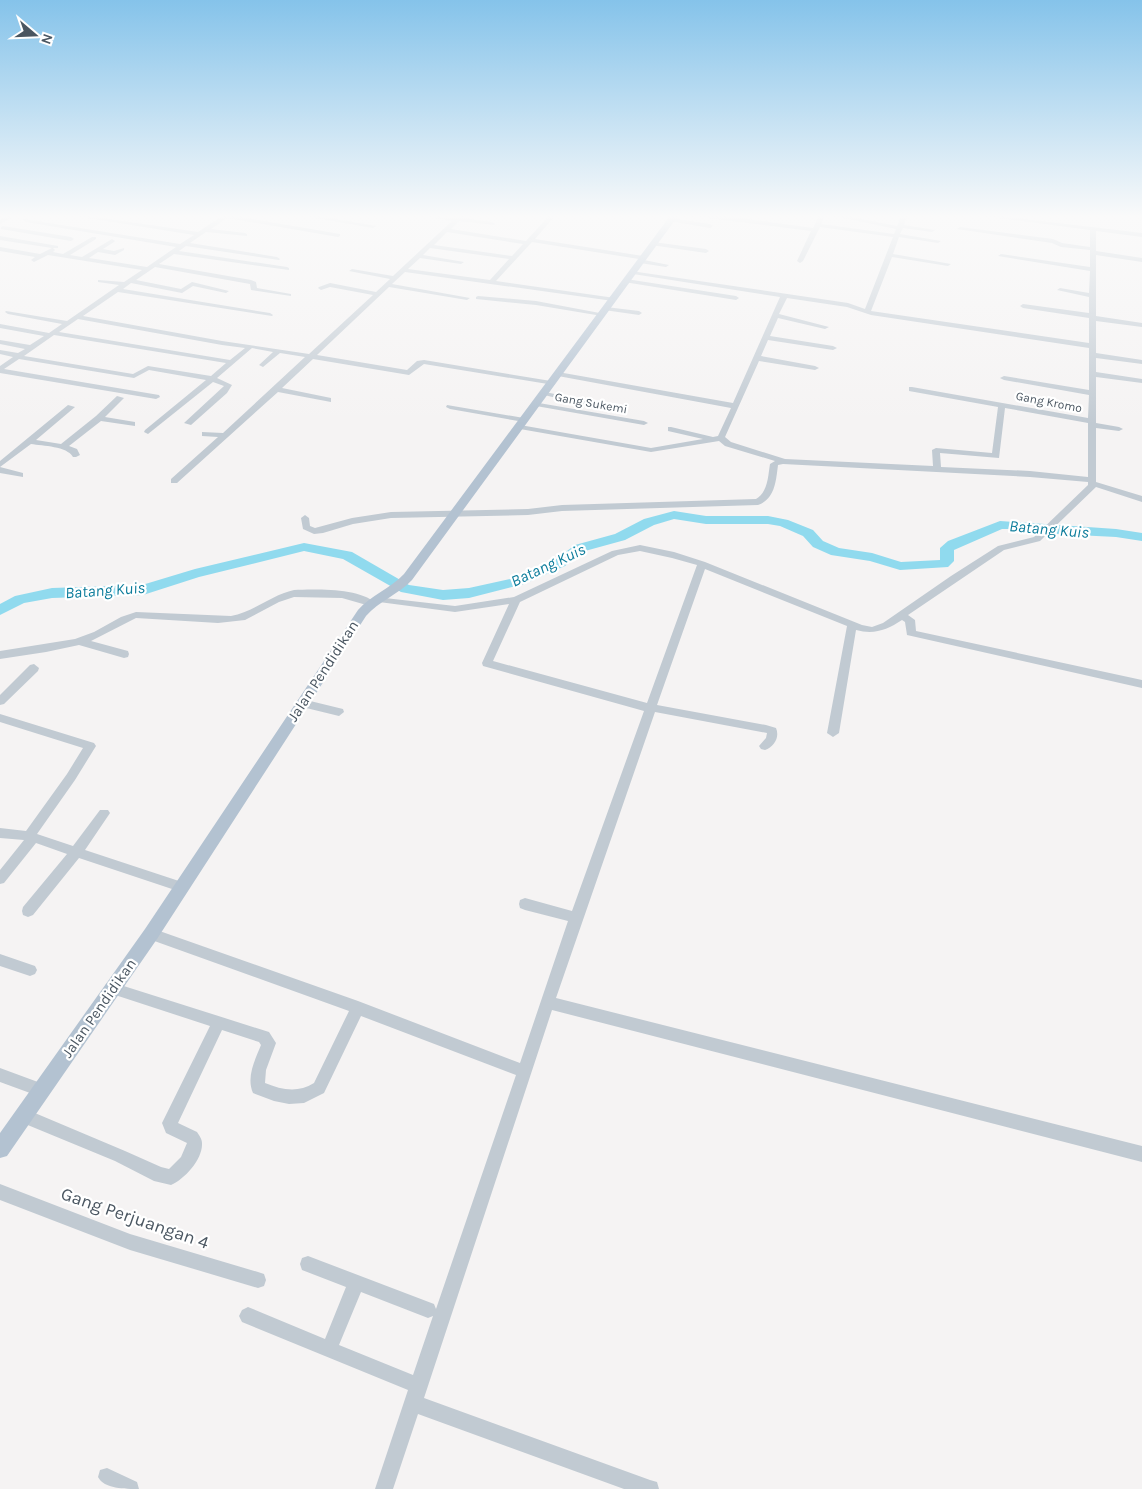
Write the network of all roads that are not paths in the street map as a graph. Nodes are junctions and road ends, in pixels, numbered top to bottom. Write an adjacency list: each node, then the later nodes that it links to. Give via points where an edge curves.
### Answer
1 (123, 285): 17 (street)
2 (149, 285): 3 (street, via 182,291)
3 (190, 285)
4 (199, 285): 19 (street)
5 (254, 285): 21 (street, via 253,289)
6 (329, 285): 16 (street)
7 (333, 285): 20 (street)
8 (387, 285): 20 (street)
9 (390, 285): 24 (street)
10 (517, 285): 27 (street)
11 (623, 285): 27 (main road, Jalan Pendidikan)
12 (655, 285): 26 (street)
13 (718, 285): 22 (street)
14 (879, 285): 29 (street, via 870,309)
15 (1093, 285): 23 (street)
16 (321, 288)
17 (117, 290): 33 (street); 36 (street)
18 (1060, 290): 23 (street)
19 (226, 291)
20 (378, 294): 51 (street)
21 (289, 295)
22 (784, 296): 29 (street, via 848,305); 34 (street)
23 (1093, 296): 35 (street)
24 (467, 298)
25 (478, 298): 31 (street)
26 (736, 298)
27 (613, 299): 31 (main road, Jalan Pendidikan)
28 (1023, 306): 35 (street)
29 (866, 311): 47 (street)
30 (8, 312): 38 (street)
31 (604, 312): 32 (street); 60 (main road, Jalan Pendidikan)
32 (639, 312)
33 (270, 315)
34 (776, 315): 40 (street); 42 (street)
35 (1093, 316): 37 (street); 47 (street)
36 (77, 317): 38 (street); 44 (street)
37 (1140, 322)
38 (68, 323): 41 (street)
39 (0, 326): 41 (street)
40 (825, 327)
41 (51, 334): 45 (street); 54 (street)
42 (766, 337): 46 (street); 52 (street)
43 (3, 342): 45 (street)
44 (251, 346): 48 (street); 54 (street)
45 (32, 348): 50 (street)
46 (833, 348)
47 (1093, 350): 55 (street); 61 (street)
48 (278, 351): 51 (street); 57 (street)
49 (0, 352): 50 (street)
50 (19, 356): 59 (street); 62 (street, via 134,376 148,368)
51 (310, 356): 56 (street); 65 (street, via 409,374 424,362)
52 (757, 358): 58 (street); 76 (street)
53 (285, 359): 56 (street)
54 (231, 362): 62 (street)
55 (1142, 362)
56 (302, 363): 66 (street)
57 (263, 365)
58 (815, 368)
59 (0, 370): 70 (street)
60 (558, 374): 65 (main road, Jalan Pendidikan); 76 (street)
61 (1092, 374): 64 (street); 69 (street)
62 (211, 378): 85 (street, via 228,384 228,387 188,423); 88 (street)
63 (1004, 378): 69 (street)
64 (1142, 380)
65 (551, 383): 68 (main road, Jalan Pendidikan)
66 (276, 389): 72 (street); 90 (street)
67 (912, 389): 74 (street, Gang Kromo)
68 (544, 393): 73 (main road, Jalan Pendidikan); 75 (street)
69 (1092, 393): 83 (street)
70 (156, 397)
71 (120, 398): 80 (street)
72 (328, 400)
73 (536, 404): 81 (main road, Jalan Pendidikan); 82 (street, Gang Sukemi)
74 (1002, 404): 83 (street, Gang Kromo); 97 (street, via 996,456 936,450)
75 (595, 405)
76 (735, 406): 92 (street)
77 (71, 407): 91 (street)
78 (450, 407): 81 (street)
79 (508, 410): 81 (street)
80 (99, 418): 84 (street); 93 (street)
81 (522, 420): 92 (street, via 651,450); 103 (main road, Jalan Pendidikan)
82 (644, 423)
83 (1092, 423): 87 (street, Gang Kromo); 101 (street)
84 (132, 424)
85 (198, 425)
86 (671, 429): 92 (street)
87 (1119, 429)
88 (148, 432)
89 (204, 434): 90 (street)
90 (224, 435): 100 (street)
91 (30, 440): 93 (street); 96 (street)
92 (721, 440): 95 (street)
93 (63, 447): 94 (street)
94 (76, 455)
95 (786, 461): 97 (street); 103 (street, via 774,464 767,495 758,502)
96 (0, 465)
97 (937, 469): 101 (street, via 1040,474)
98 (0, 470): 99 (street)
99 (20, 475)
100 (174, 481)
101 (1092, 482): 102 (street); 108 (street, via 1092,486 1037,539 1001,548)
102 (1142, 499)
103 (455, 513): 104 (street, via 381,516 314,531 306,527); 106 (main road, Jalan Pendidikan, via 405,581)
104 (305, 518)
105 (702, 564): 107 (street, via 648,549 627,549); 109 (street); 117 (street)
106 (380, 598): 107 (street, via 455,609); 110 (street, via 295,593 239,618 136,614); 116 (main road, Jalan Pendidikan, via 358,618)
107 (516, 600): 117 (street, via 486,663)
108 (900, 615): 109 (street, via 887,625 872,630); 114 (street, via 910,620 911,633)
109 (852, 625): 120 (street)
110 (79, 641): 111 (street); 112 (street)
111 (124, 654)
112 (0, 655)
113 (34, 668): 115 (street)
114 (1142, 684)
115 (0, 701)
116 (302, 703): 118 (street); 127 (main road, Jalan Pendidikan)
117 (650, 708): 121 (street, via 770,730 772,737); 130 (street)
118 (339, 712)
119 (0, 718): 124 (street, via 90,746)
120 (833, 733)
121 (765, 746)
122 (104, 813): 125 (street)
123 (0, 832): 124 (street)
124 (31, 837): 125 (street); 126 (street)
125 (76, 852): 127 (street); 129 (street)
126 (0, 879)
127 (182, 887): 131 (main road, Jalan Pendidikan)
128 (526, 904): 130 (street)
129 (28, 911)
130 (577, 918): 135 (street)
131 (150, 934): 134 (main road, Jalan Pendidikan); 136 (street)
132 (0, 960): 133 (street)
133 (30, 970)
134 (111, 988): 137 (street); 140 (main road, Jalan Pendidikan)
135 (549, 1003): 138 (street); 143 (street)
136 (358, 1008): 137 (street, via 319,1088 310,1095 292,1098 258,1088 256,1080 269,1043 264,1037); 138 (street)
137 (218, 1024): 141 (street, via 170,1123 171,1128 192,1137 195,1142 193,1151 171,1177)
138 (525, 1072): 151 (street)
139 (0, 1075): 140 (street)
140 (41, 1090): 141 (main road, Jalan Pendidikan)
141 (23, 1116): 142 (main road, Jalan Pendidikan)
142 (0, 1149)
143 (1142, 1154)
144 (0, 1192): 146 (street, Gang Perjuangan 4, via 130,1242)
145 (308, 1264): 147 (street)
146 (258, 1280)
147 (356, 1283): 148 (street); 150 (street)
148 (428, 1310)
149 (248, 1316): 150 (street)
150 (328, 1349): 151 (street)
151 (419, 1386): 152 (street)
152 (413, 1404): 155 (street); 156 (street)
153 (107, 1477): 154 (street)
154 (130, 1489)
155 (384, 1489)
156 (650, 1489)

